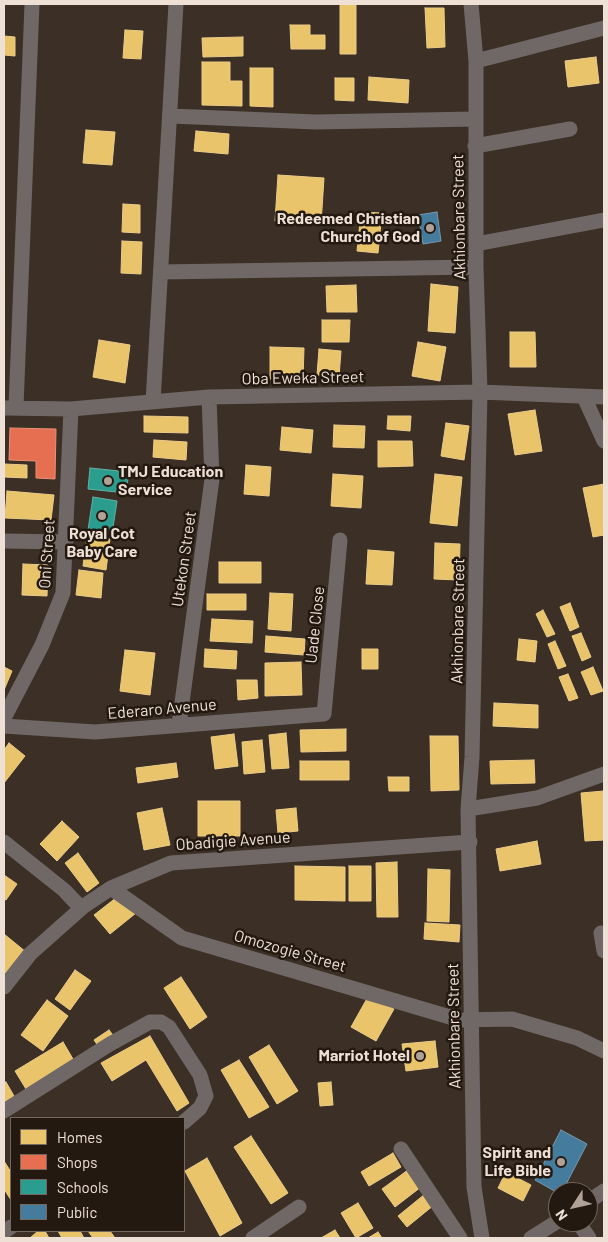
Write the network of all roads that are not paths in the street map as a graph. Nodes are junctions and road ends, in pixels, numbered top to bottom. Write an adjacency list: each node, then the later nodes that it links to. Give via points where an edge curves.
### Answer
1 (32, 4): 19 (street)
2 (176, 4): 6 (street)
3 (472, 4): 5 (street, Akhionbare Street)
4 (604, 28): 5 (street)
5 (476, 61): 7 (street, Akhionbare Street)
6 (171, 116): 7 (street, via 316,122); 13 (street)
7 (474, 119): 9 (street, Akhionbare Street)
8 (570, 129): 9 (street)
9 (476, 146): 11 (street, Akhionbare Street)
10 (604, 220): 11 (street)
11 (476, 244): 12 (street, Akhionbare Street)
12 (476, 267): 13 (street); 14 (street, Akhionbare Street)
13 (161, 272): 18 (street)
14 (480, 392): 15 (street, Oba Eweka Street); 16 (street, Oba Eweka Street); 30 (street, Akhionbare Street, via 472,757)
15 (209, 397): 18 (street, Oba Eweka Street); 27 (street, Utekon Street, via 212,479)
16 (584, 397): 17 (street, Oba Eweka Street); 21 (street)
17 (604, 397)
18 (153, 402): 20 (street, Oba Eweka Street)
19 (10, 407): 20 (street, Oba Eweka Street)
20 (72, 409): 24 (street, Oni Street)
21 (604, 442)
22 (340, 540): 25 (street, Uade Close)
23 (4, 541): 24 (street)
24 (66, 542): 26 (street, Oni Street, via 63,594 42,645)
25 (324, 714): 27 (street, Ederaro Avenue)
26 (4, 718)
27 (178, 724): 28 (street, Ederaro Avenue, via 95,732)
28 (4, 726)
29 (604, 774): 30 (street, via 537,798)
30 (468, 809): 32 (street, Akhionbare Street)
31 (4, 842): 34 (street, via 64,890)
32 (470, 842): 33 (street, Obadigie Avenue, via 171,863); 38 (street, Akhionbare Street)
33 (111, 888): 34 (street, Obadigie Avenue); 38 (street, Omozogie Street, via 182,938 460,1020)
34 (81, 908): 37 (street, Obadigie Avenue, via 30,954)
35 (601, 933): 36 (street)
36 (604, 951)
37 (4, 987)
38 (472, 1020): 39 (street, Omozogie Street, via 512,1020 577,1038); 47 (street, Akhionbare Street, via 474,1187)
39 (604, 1051)
40 (4, 1111): 41 (street, via 110,1044 150,1022 161,1022 169,1027 200,1075 206,1096 200,1108)
41 (185, 1121)
42 (401, 1149): 46 (street)
43 (299, 1207): 45 (street)
44 (548, 1228): 48 (street)
45 (253, 1238)
46 (460, 1238)
47 (482, 1238)
48 (532, 1238)

